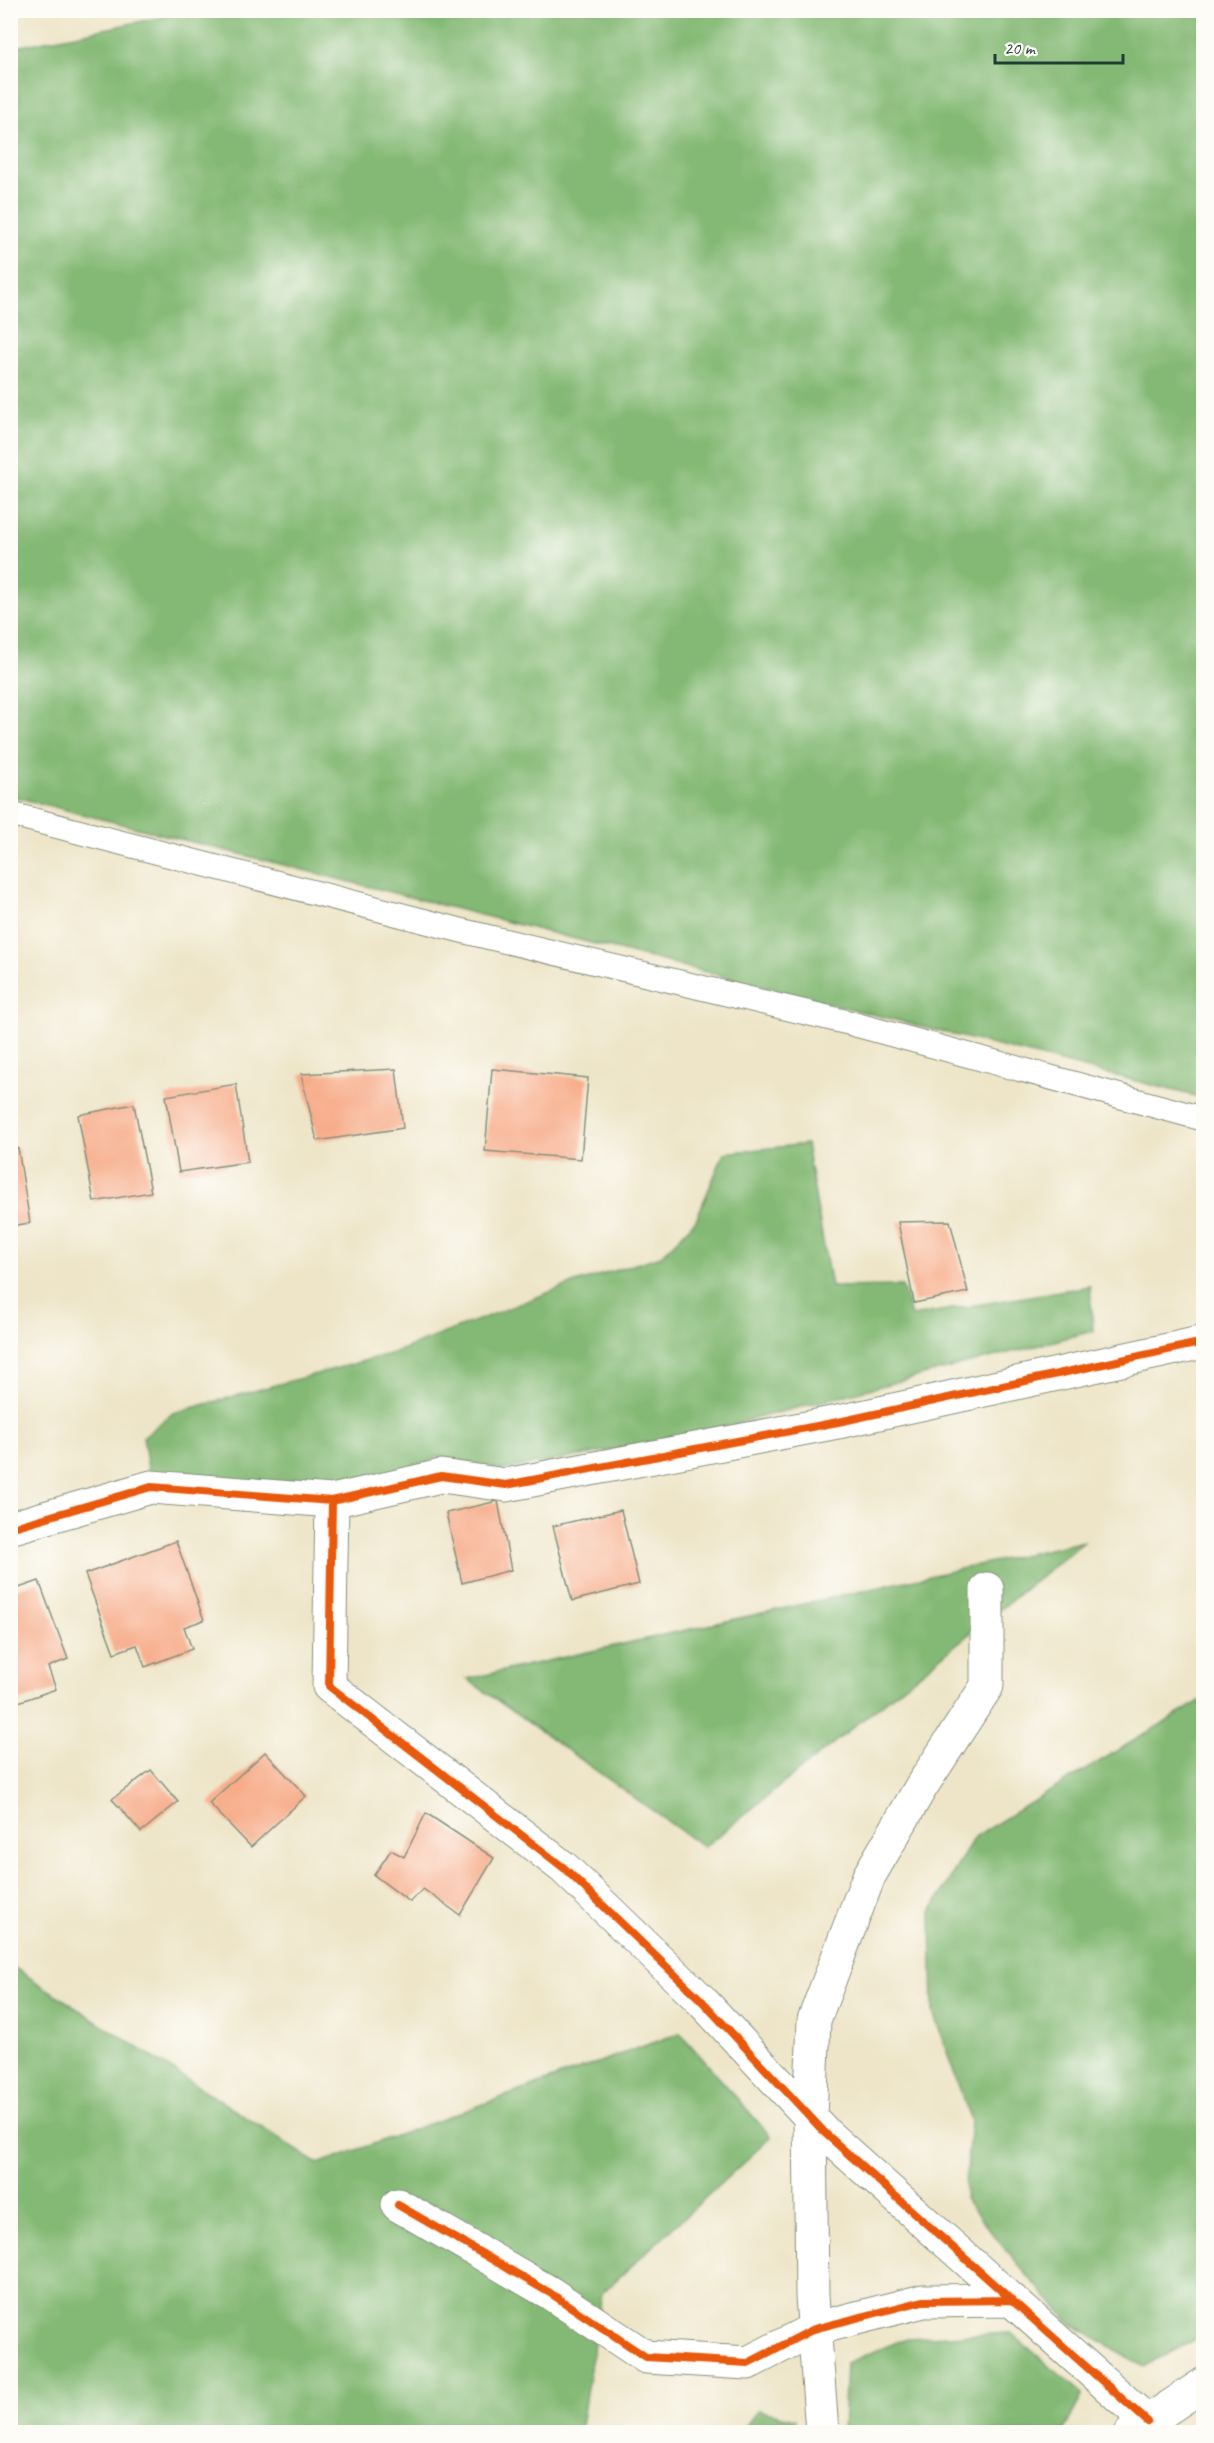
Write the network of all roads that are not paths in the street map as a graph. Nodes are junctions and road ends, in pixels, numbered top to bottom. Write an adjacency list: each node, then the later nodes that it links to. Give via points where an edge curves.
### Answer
1 (10, 814): 2 (lane, via 463,931 846,1022)
2 (1203, 1119)
3 (1203, 1342): 4 (street, via 843,1421 506,1485 441,1476)
4 (332, 1501): 5 (street, via 151,1486); 7 (street, via 329,1686 564,1868 701,2000)
5 (10, 1528)
6 (987, 1589): 7 (street, via 987,1686 868,1876 814,2020)
7 (810, 2118): 9 (street); 10 (street)
8 (398, 2205): 10 (street, via 550,2293 646,2357 748,2363)
9 (1012, 2300): 10 (street, via 923,2301); 12 (street)
10 (814, 2329): 13 (street)
11 (1203, 2384): 12 (street)
12 (1140, 2427)
13 (822, 2433)

